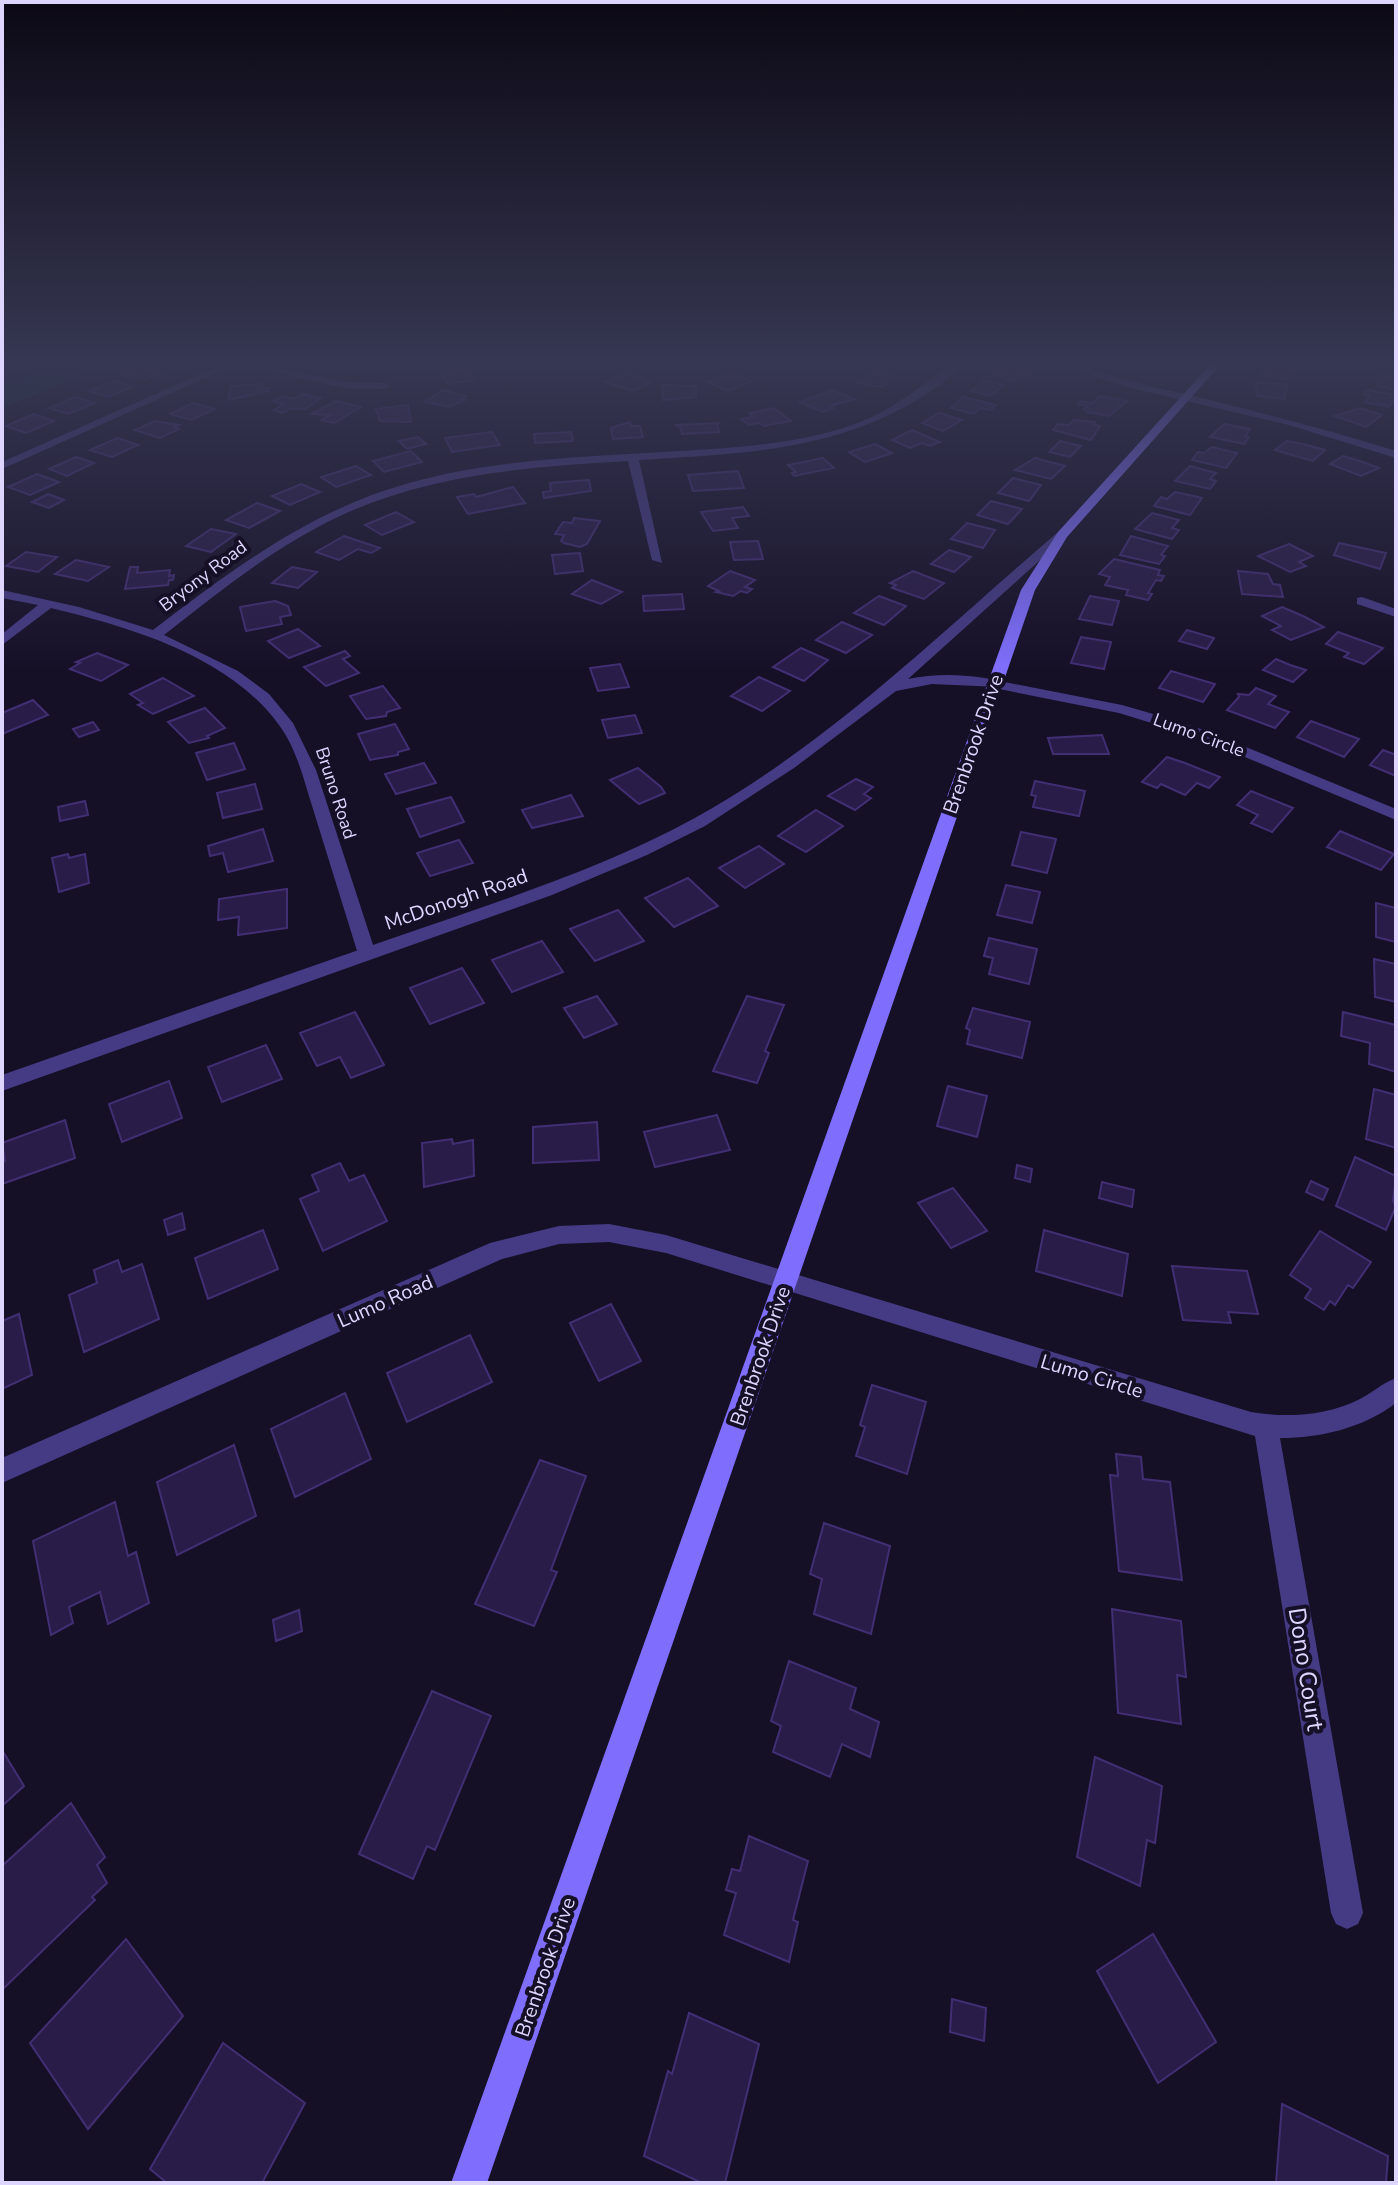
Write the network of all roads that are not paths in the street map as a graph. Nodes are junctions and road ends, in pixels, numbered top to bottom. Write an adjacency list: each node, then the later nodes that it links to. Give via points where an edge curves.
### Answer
1 (525, 467): 10 (street, Bryony Road, via 423,483 300,529)
2 (635, 467): 5 (street)
3 (1123, 467): 4 (main road, McDonogh Road)
4 (1062, 535): 12 (main road, Brenbrook Drive, via 1028,590); 13 (street, McDonogh Road)
5 (658, 560)
6 (2, 594): 8 (street, Bruno Road)
7 (1362, 601): 9 (street)
8 (48, 604): 10 (street, Bruno Road); 11 (street)
9 (1396, 613)
10 (154, 636): 15 (street, Bruno Road, via 238,676 286,722 303,753)
11 (2, 641)
12 (994, 684): 13 (street, McDonogh Road, via 929,678); 14 (street, Lumo Circle, via 1122,709 1202,734); 17 (main road, Brenbrook Drive)
13 (891, 688): 15 (street, McDonogh Road, via 789,765 699,822 546,891)
14 (1396, 815)
15 (367, 954): 16 (street, McDonogh Road)
16 (2, 1083)
17 (786, 1281): 19 (street, Lumo Circle); 20 (street, Lumo Road, via 666,1244 609,1233 559,1235 498,1250); 22 (main road, Brenbrook Drive)
18 (1396, 1389): 19 (street, Lumo Circle, via 1382,1401 1332,1423)
19 (1266, 1426): 21 (street, Dono Court)
20 (2, 1471)
21 (1347, 1913)
22 (469, 2183)

